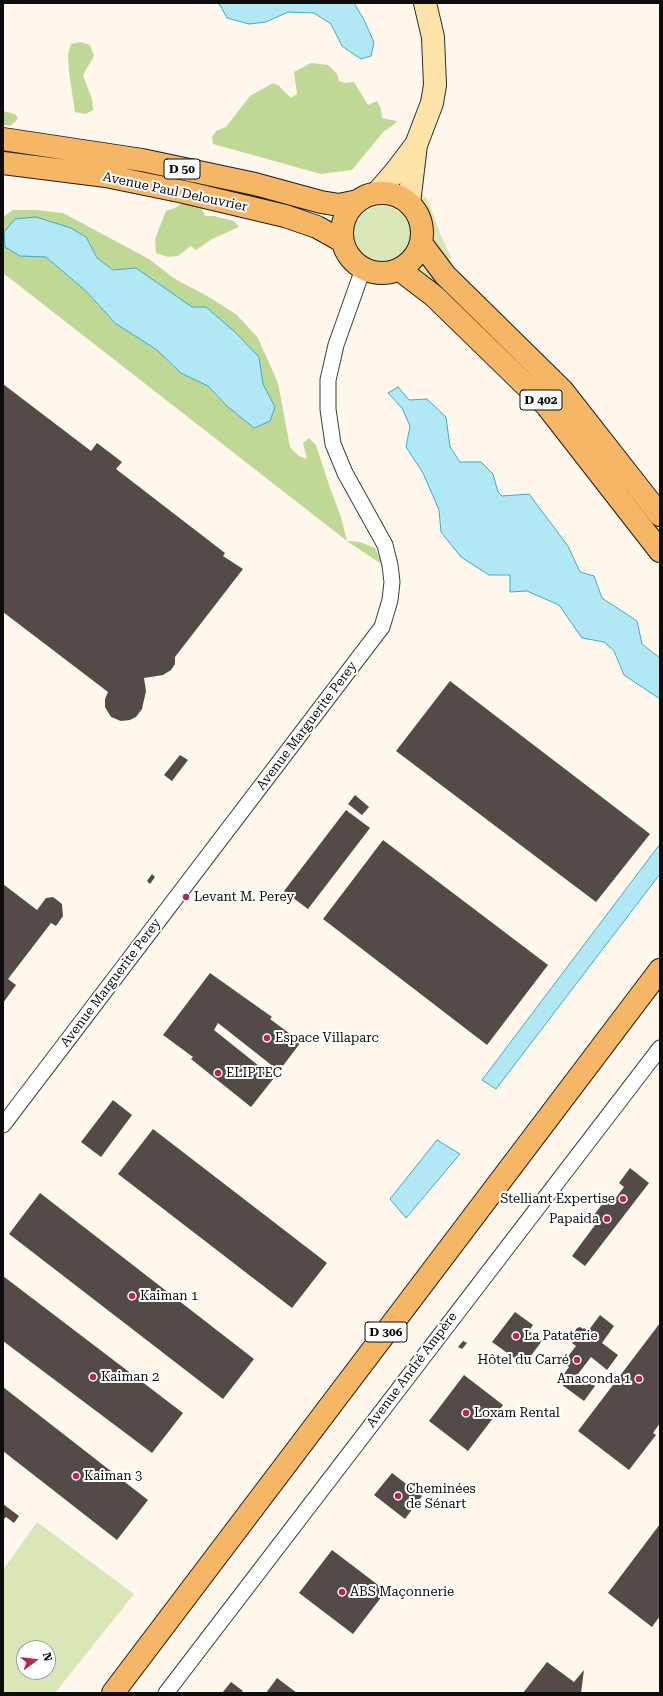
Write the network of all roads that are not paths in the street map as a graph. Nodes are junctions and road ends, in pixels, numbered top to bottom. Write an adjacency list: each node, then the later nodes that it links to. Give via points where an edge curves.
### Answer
1 (425, 3): 3 (street, via 433,37 434,85 432,103)
2 (3, 139): 5 (main road, Avenue Paul Delouvrier / D 50, via 150,162 256,184 320,202 339,205)
3 (416, 145): 5 (street, via 396,171); 6 (street)
4 (3, 164): 7 (main road, Avenue Paul Delouvrier / D 50, via 106,176 184,192 285,216 317,226)
5 (367, 197): 6 (main road, via 394,195); 7 (main road, via 348,212 342,226)
6 (408, 203): 8 (main road, via 418,214 422,229)
7 (342, 241): 9 (main road, via 346,252)
8 (421, 243): 10 (main road, via 413,259); 11 (main road, D 402, via 445,275 562,390)
9 (363, 269): 10 (main road, via 375,273); 15 (street, Avenue Marguerite Perey, via 336,345 328,380 328,409 333,444 345,473 385,545 390,565 390,600 382,627)
10 (400, 270): 12 (main road, D 402, via 434,296 547,406)
11 (660, 515)
12 (660, 551)
13 (660, 970): 16 (main road, D 306)
14 (660, 1048): 17 (street, Avenue André Ampère)
15 (3, 1125)
16 (112, 1693)
17 (166, 1693)

